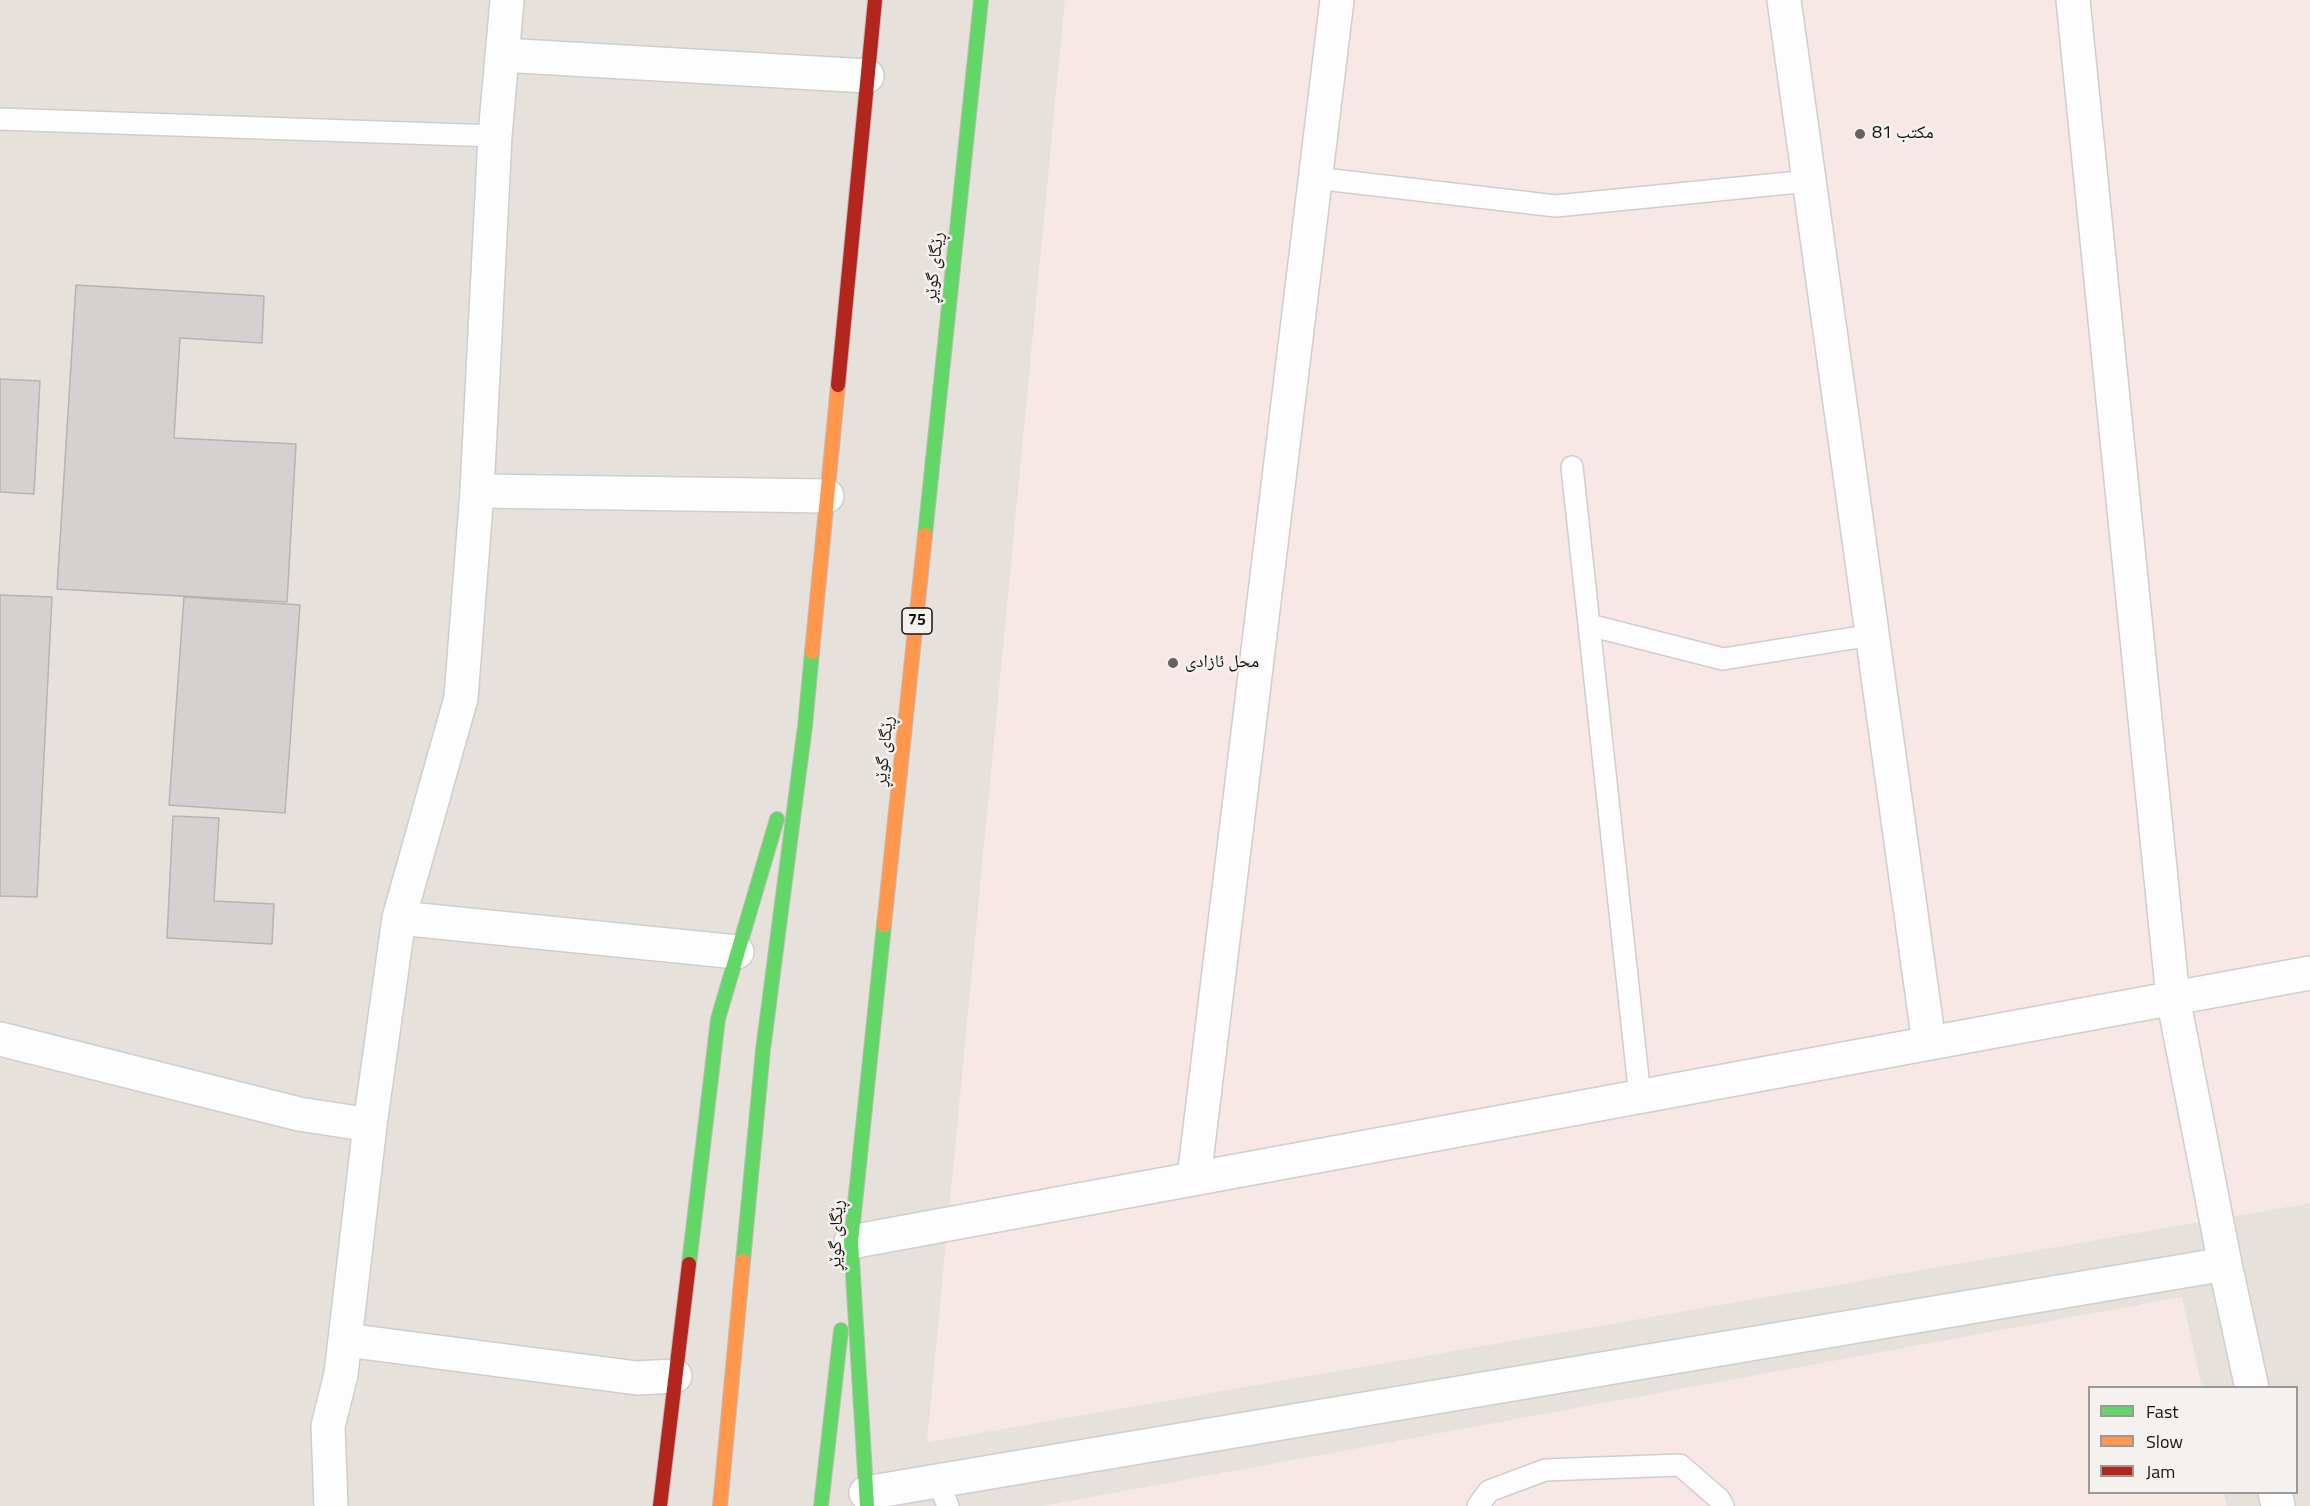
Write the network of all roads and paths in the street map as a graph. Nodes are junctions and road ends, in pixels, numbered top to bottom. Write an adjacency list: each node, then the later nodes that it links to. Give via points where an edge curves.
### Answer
1 (507, 0): 7 (street)
2 (875, 0): 8 (highway)
3 (981, 0): 28 (highway, ڕێگای گوێڕ / 75)
4 (1337, 0): 11 (street)
5 (1784, 0): 12 (street)
6 (2073, 0): 22 (street)
7 (502, 55): 8 (street); 10 (street)
8 (867, 76): 15 (highway)
9 (0, 120): 10 (lane)
10 (495, 136): 14 (street)
11 (1315, 178): 12 (lane, via 1556,206); 27 (street)
12 (1809, 181): 17 (street)
13 (1572, 467): 16 (lane)
14 (477, 491): 15 (street); 19 (street, via 461,698)
15 (827, 496): 18 (highway)
16 (1589, 625): 17 (lane, via 1723,659); 25 (lane)
17 (1872, 635): 24 (street)
18 (805, 726): 20 (highway); 37 (highway, via 763,1050)
19 (399, 918): 20 (street); 26 (street)
20 (737, 952): 31 (highway, via 718,1019)
21 (2310, 973): 22 (street)
22 (2173, 998): 24 (street); 29 (street)
23 (0, 1039): 26 (street, via 299,1114)
24 (1929, 1043): 25 (street)
25 (1640, 1096): 27 (street)
26 (370, 1125): 30 (street)
27 (1194, 1178): 28 (street)
28 (851, 1242): 34 (highway, ڕێگای گوێڕ); 38 (highway)
29 (2225, 1264): 32 (street); 33 (street)
30 (346, 1340): 31 (street, via 637,1378); 35 (street, via 328,1426)
31 (675, 1376): 36 (highway)
32 (2252, 1386)
33 (943, 1493): 34 (street)
34 (866, 1499)
35 (331, 1506)
36 (660, 1506)
37 (720, 1506)
38 (821, 1506)
39 (1478, 1506): 40 (lane, via 1489,1491 1545,1470 1680,1465)
40 (1723, 1506)

